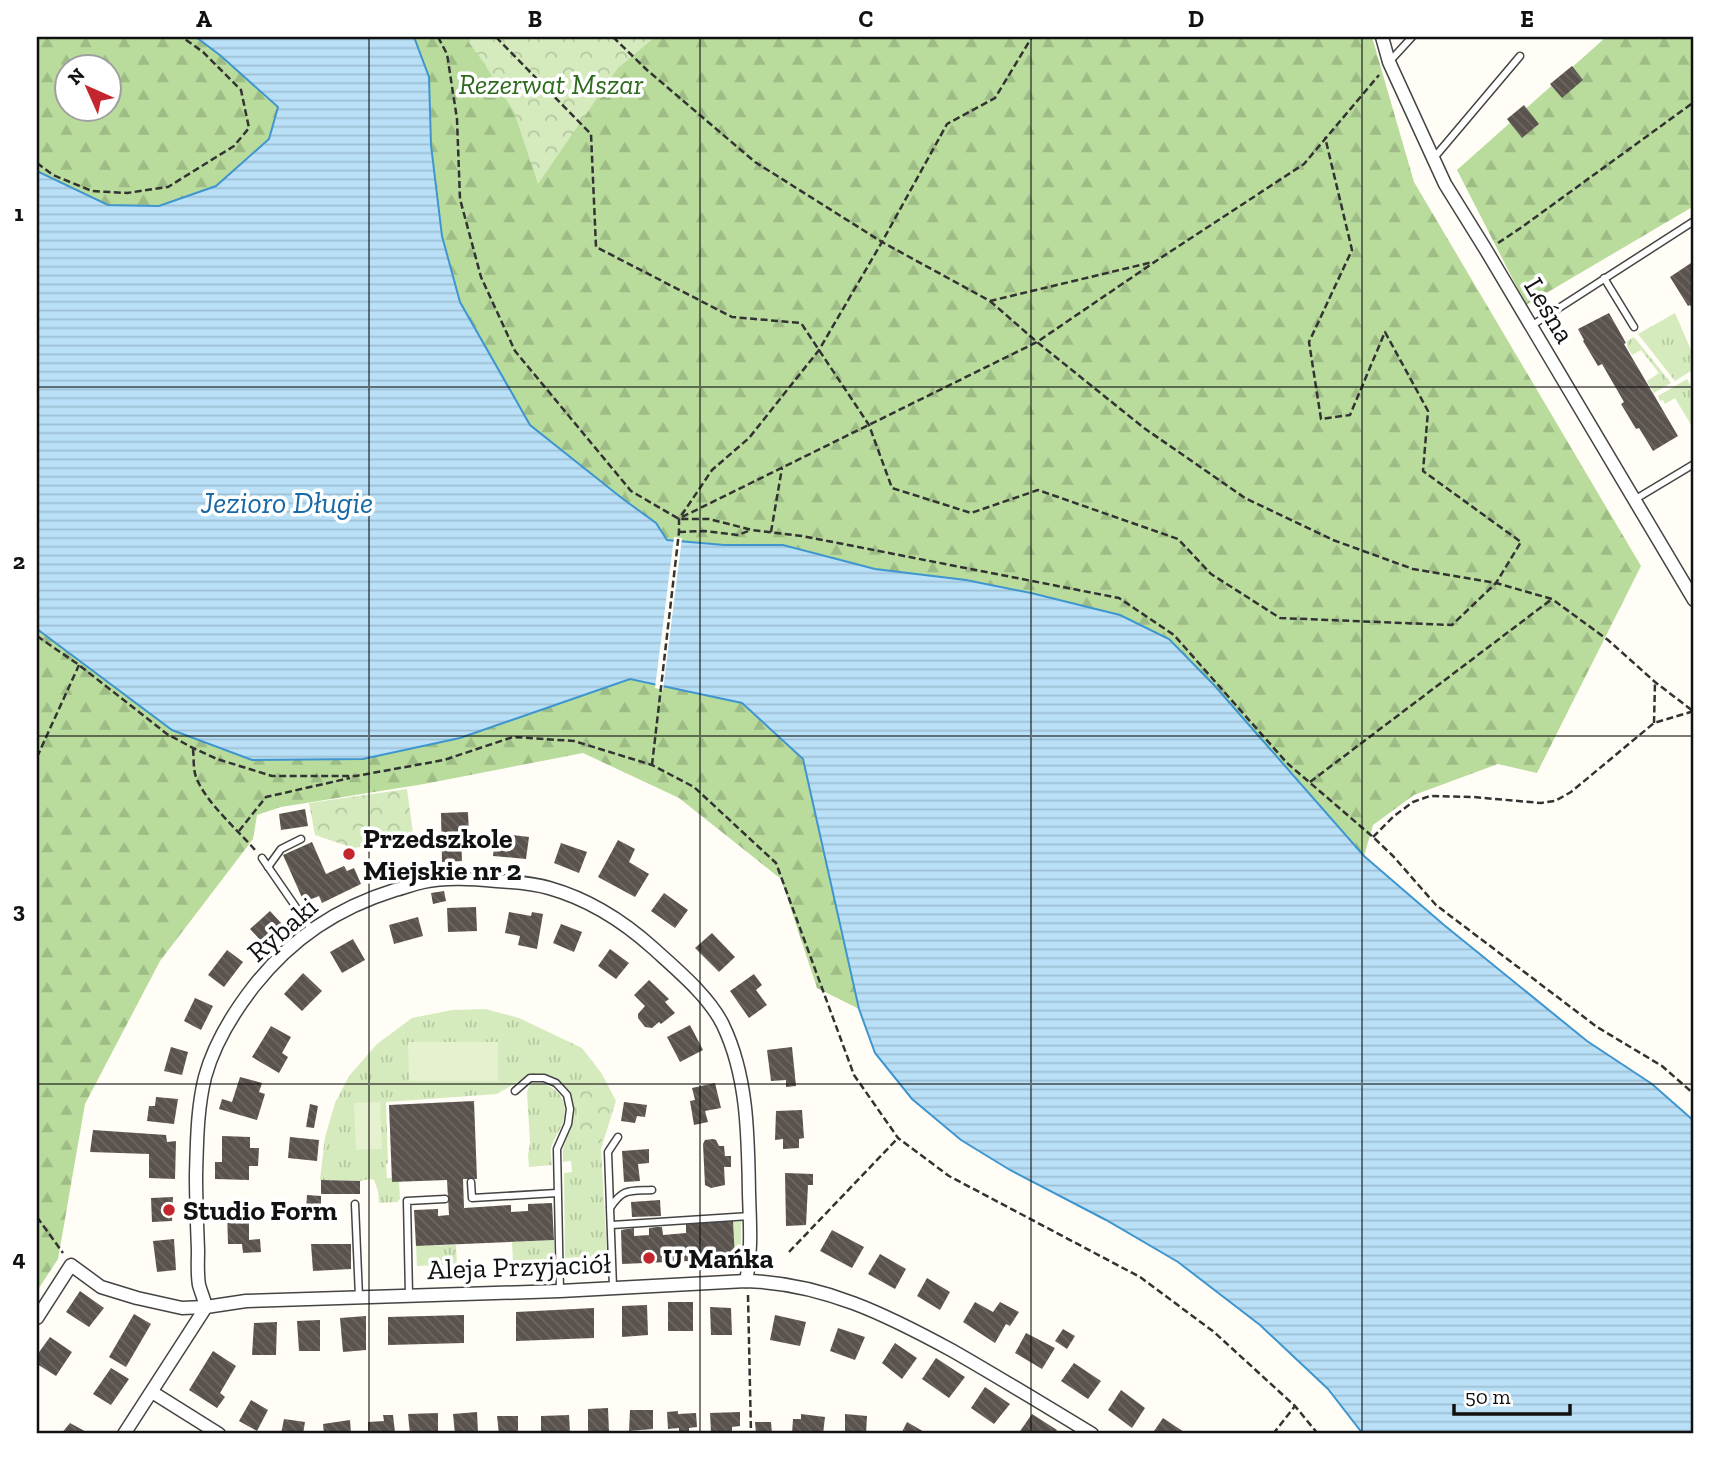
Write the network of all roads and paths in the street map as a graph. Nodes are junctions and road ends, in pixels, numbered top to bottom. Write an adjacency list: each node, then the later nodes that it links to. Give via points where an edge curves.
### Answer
1 (182, 37): 13 (path, via 241,90 249,128 234,146 168,187 127,193 92,191)
2 (438, 37): 28 (path, via 447,54 457,119 460,199 481,277 515,351 631,491)
3 (496, 37): 23 (path, via 591,134 596,247 732,317 801,323)
4 (613, 37): 15 (path, via 755,162)
5 (1032, 37): 15 (path, via 995,98 947,124)
6 (1382, 37): 9 (street, Leśna)
7 (1412, 37): 9 (lane)
8 (1520, 56): 12 (lane)
9 (1389, 62): 11 (path); 12 (street, Leśna)
10 (1694, 102): 16 (path)
11 (1325, 137): 17 (path, via 1304,164); 32 (path, via 1352,250 1308,342 1321,419 1350,415 1385,332 1428,411 1423,471 1521,542)
12 (1433, 159): 16 (street, Leśna)
13 (37, 163)
14 (1694, 221): 18 (lane)
15 (883, 242): 19 (path); 23 (path)
16 (1486, 250): 20 (street, Leśna)
17 (1156, 261): 19 (path); 22 (path)
18 (1604, 278): 20 (lane); 21 (lane)
19 (990, 301): 22 (path)
20 (1531, 326): 27 (street, Leśna)
21 (1634, 327)
22 (1037, 342): 24 (path); 32 (path, via 1144,428 1245,498 1333,540 1413,569)
23 (819, 350): 24 (path); 28 (path, via 750,438 712,470)
24 (869, 425): 26 (path); 32 (path, via 892,488 971,513 1038,490 1178,539 1211,574 1280,618 1452,625)
25 (1694, 464): 27 (lane)
26 (782, 468): 28 (path); 31 (path)
27 (1634, 500): 34 (street, Leśna)
28 (679, 519): 29 (path, via 709,519); 30 (path)
29 (752, 530): 30 (path, via 738,535); 31 (path)
30 (679, 532): 42 (path)
31 (771, 532): 44 (path, via 1119,598 1174,635 1287,763)
32 (1496, 583): 33 (path)
33 (1552, 599): 37 (path); 44 (path)
34 (1694, 600)
35 (37, 636): 36 (path)
36 (79, 665): 40 (path, via 167,734); 41 (path)
37 (1655, 682): 38 (path); 39 (path)
38 (1693, 711): 39 (path)
39 (1654, 723): 46 (path, via 1555,801 1430,796 1413,802)
40 (193, 748): 43 (path, via 272,776); 45 (path, via 196,776 211,803)
41 (37, 757)
42 (652, 765): 43 (path, via 574,741 513,737 444,760); 54 (path, via 695,787 776,863 854,1075)
43 (356, 776): 45 (path, via 266,797)
44 (1310, 782): 46 (path)
45 (239, 831): 48 (path)
46 (1373, 837): 52 (path, via 1436,905 1597,1027 1662,1066)
47 (302, 839): 49 (lane, via 281,849)
48 (262, 858): 49 (lane)
49 (268, 867): 50 (lane)
50 (311, 929): 61 (street, Rybaki, via 378,895 444,879 527,883 611,915 636,932 696,989 722,1022 743,1088); 71 (street, Rybaki, via 249,993 218,1045 206,1076 200,1101 196,1210 199,1285)
51 (515, 1091): 57 (lane, via 530,1078 544,1078 567,1095 568,1124 557,1149)
52 (1694, 1094)
53 (618, 1137): 60 (lane, via 608,1152)
54 (898, 1138): 64 (path); 74 (path, via 949,1176 1140,1277 1214,1332)
55 (471, 1181): 57 (lane, via 472,1198)
56 (652, 1190): 60 (lane, via 625,1191)
57 (558, 1193): 68 (lane)
58 (445, 1199): 69 (lane, via 407,1201)
59 (355, 1204): 70 (lane)
60 (610, 1208): 63 (lane)
61 (750, 1216): 63 (lane); 66 (street, Rybaki)
62 (37, 1217): 65 (path)
63 (612, 1224): 67 (lane)
64 (789, 1252)
65 (71, 1265): 71 (street, Aleja Przyjaciół, via 113,1291 182,1308); 72 (street)
66 (747, 1286): 67 (street, Aleja Przyjaciół); 77 (path); 78 (street, Aleja Przyjaciół, via 771,1282 824,1292 864,1307 908,1326)
67 (613, 1287): 68 (street, Aleja Przyjaciół)
68 (560, 1291): 69 (street, Aleja Przyjaciół)
69 (409, 1295): 70 (street, Aleja Przyjaciół)
70 (359, 1297): 71 (street, Aleja Przyjaciół, via 246,1300)
71 (206, 1307): 73 (street)
72 (37, 1318)
73 (152, 1392): 75 (street); 76 (street)
74 (1295, 1406): 79 (path); 80 (path)
75 (124, 1434)
76 (219, 1434)
77 (751, 1434)
78 (1092, 1434)
79 (1273, 1434)
80 (1318, 1434)

